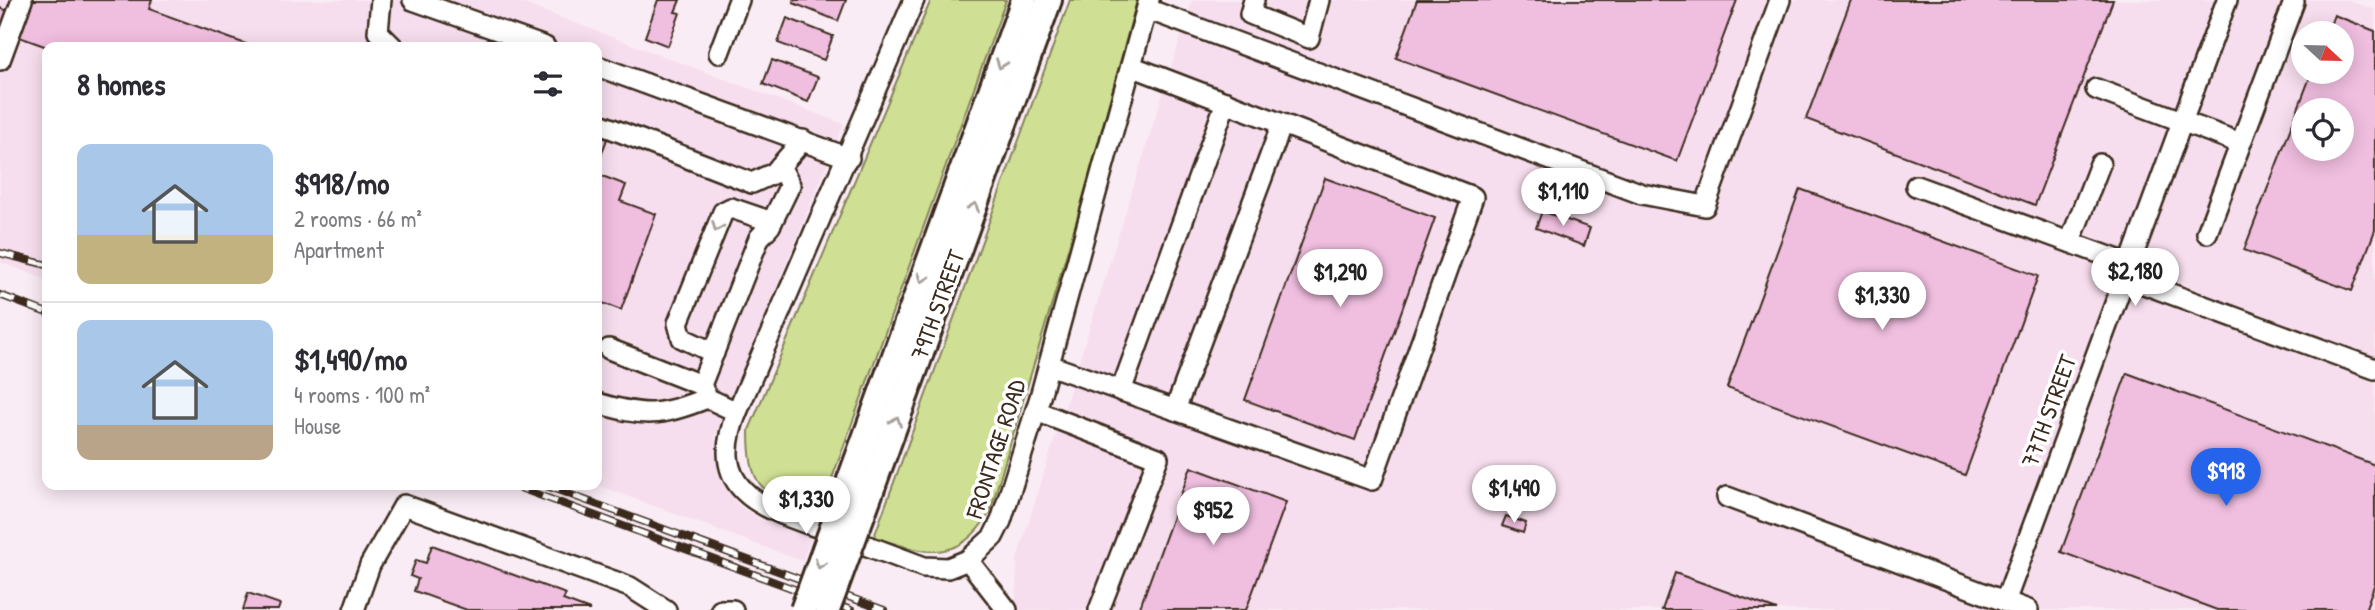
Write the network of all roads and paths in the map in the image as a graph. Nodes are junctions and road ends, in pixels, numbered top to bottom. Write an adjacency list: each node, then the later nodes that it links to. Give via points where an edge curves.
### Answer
1 (22, 0): 17 (street)
2 (381, 0): 14 (street, via 378,32)
3 (413, 0): 15 (street)
4 (739, 0): 16 (street)
5 (914, 0): 27 (street)
6 (1024, 0): 45 (main road, 79TH STREET, one-way to 45)
7 (1049, 0): 45 (main road, 79TH STREET, one-way to 7)
8 (1254, 0): 9 (street, via 1250,14 1309,38)
9 (1319, 0)
10 (1780, 0): 13 (street, via 1705,206 1642,194)
11 (2227, 0): 22 (street, 77TH STREET)
12 (2294, 2): 26 (street)
13 (1148, 5): 18 (street, FRONTAGE ROAD)
14 (388, 42)
15 (531, 42)
16 (719, 54)
17 (0, 60)
18 (1131, 66): 21 (street); 37 (street, FRONTAGE ROAD)
19 (602, 68): 25 (street)
20 (2096, 89): 22 (street)
21 (1226, 102): 23 (street); 39 (street)
22 (2181, 123): 26 (street); 34 (street, 77TH STREET)
23 (1282, 124): 42 (street); 42 (street, via 1473,197 1373,480)
24 (602, 125): 29 (street, via 752,183)
25 (803, 140): 27 (street); 29 (street)
26 (2239, 143): 32 (street)
27 (849, 158): 44 (street)
28 (2100, 164): 33 (street)
29 (780, 166): 31 (street, via 790,185)
30 (1916, 186): 33 (street)
31 (772, 222): 36 (street, via 759,238); 36 (street, one-way to 36, via 730,208 723,212 678,323 682,338)
32 (2207, 233)
33 (2070, 242): 34 (street)
34 (2127, 271): 38 (street); 48 (street, 77TH STREET)
35 (609, 349): 40 (street)
36 (714, 354): 40 (street)
37 (1049, 365): 39 (street); 43 (street, FRONTAGE ROAD)
38 (2375, 369)
39 (1121, 391): 42 (street)
40 (704, 392): 41 (street, via 674,411 651,416); 44 (street)
41 (602, 404)
42 (1175, 410)
43 (1035, 411): 47 (street, FRONTAGE ROAD, via 1001,522 993,537); 56 (street, via 1158,458)
44 (737, 412): 47 (street, via 727,444 730,466 739,484 761,507 924,566 948,568)
45 (862, 481): 53 (main road, 79TH STREET, one-way to 53, bridge); 54 (main road, 79TH STREET, bridge)
46 (1727, 497): 48 (street)
47 (968, 560): 55 (street)
48 (2005, 602): 57 (street)
49 (354, 610): 50 (street, via 370,565 404,505 630,586)
50 (666, 610)
51 (721, 610): 52 (street)
52 (733, 610)
53 (803, 610)
54 (827, 610)
55 (1007, 610)
56 (1099, 610)
57 (2028, 610)

